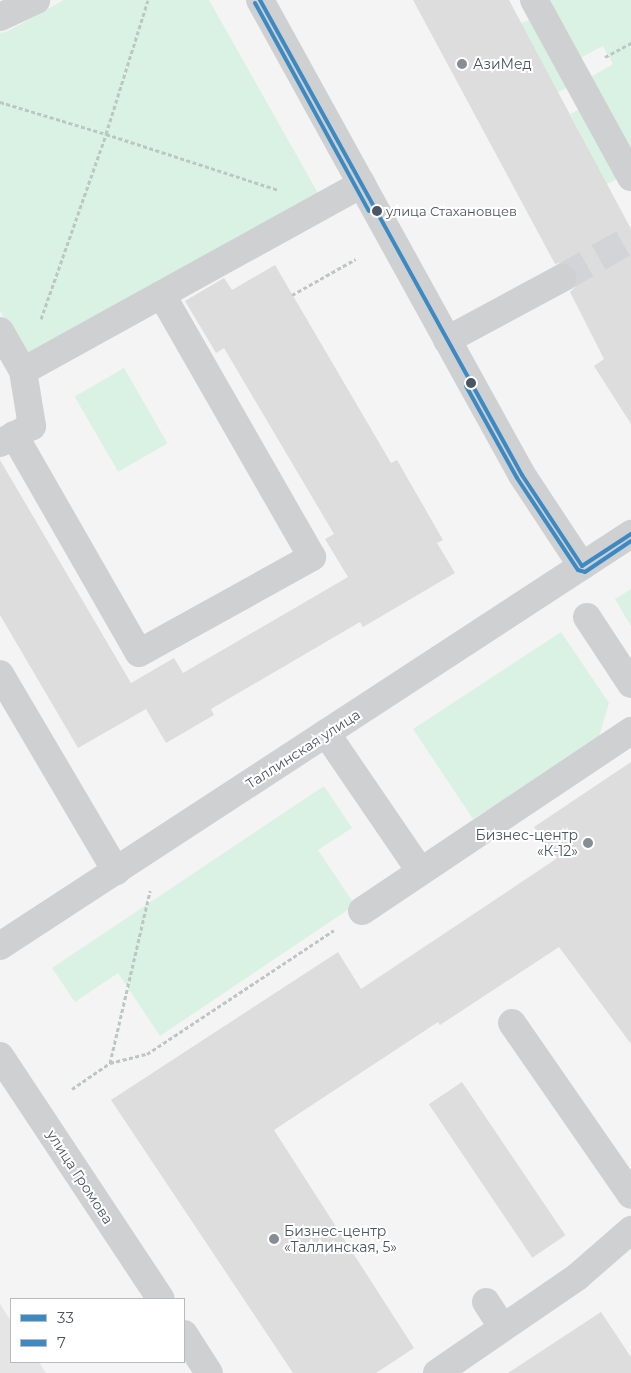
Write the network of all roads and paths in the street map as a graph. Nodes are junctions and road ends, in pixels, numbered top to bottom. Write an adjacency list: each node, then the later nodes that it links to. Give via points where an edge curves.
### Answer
1 (36, 0): 5 (street)
2 (148, 0): 7 (path)
3 (260, 0): 9 (street)
4 (534, 0): 8 (street)
5 (3, 11)
6 (0, 102): 7 (path)
7 (106, 134): 10 (path); 17 (path)
8 (631, 177)
9 (362, 184): 10 (street); 16 (street)
10 (326, 206): 13 (street)
11 (356, 259): 14 (path)
12 (562, 278): 16 (street)
13 (162, 295): 17 (street); 18 (street, via 312,557 139,653)
14 (292, 295)
15 (0, 331): 17 (street)
16 (447, 340): 20 (street, via 522,475)
17 (23, 371): 18 (street, via 32,426)
18 (7, 439)
19 (631, 534): 20 (street, Таллинская улица)
20 (582, 566): 25 (street, Таллинская улица)
21 (587, 617): 23 (street)
22 (0, 674): 27 (street)
23 (631, 684)
24 (631, 731): 26 (street)
25 (326, 733): 26 (street); 27 (street, Таллинская улица)
26 (420, 871): 29 (street)
27 (116, 872): 30 (street, Таллинская улица)
28 (150, 889): 33 (path)
29 (362, 911): 33 (path, via 147,1054)
30 (0, 946)
31 (512, 1023): 35 (street)
32 (0, 1056): 37 (street, улица Громова)
33 (110, 1063): 34 (path)
34 (72, 1089)
35 (631, 1195)
36 (631, 1230): 39 (street, via 576,1277)
37 (160, 1298)
38 (486, 1302): 39 (street)
39 (502, 1327): 42 (street)
40 (185, 1336): 41 (street)
41 (209, 1373)
42 (437, 1373)

